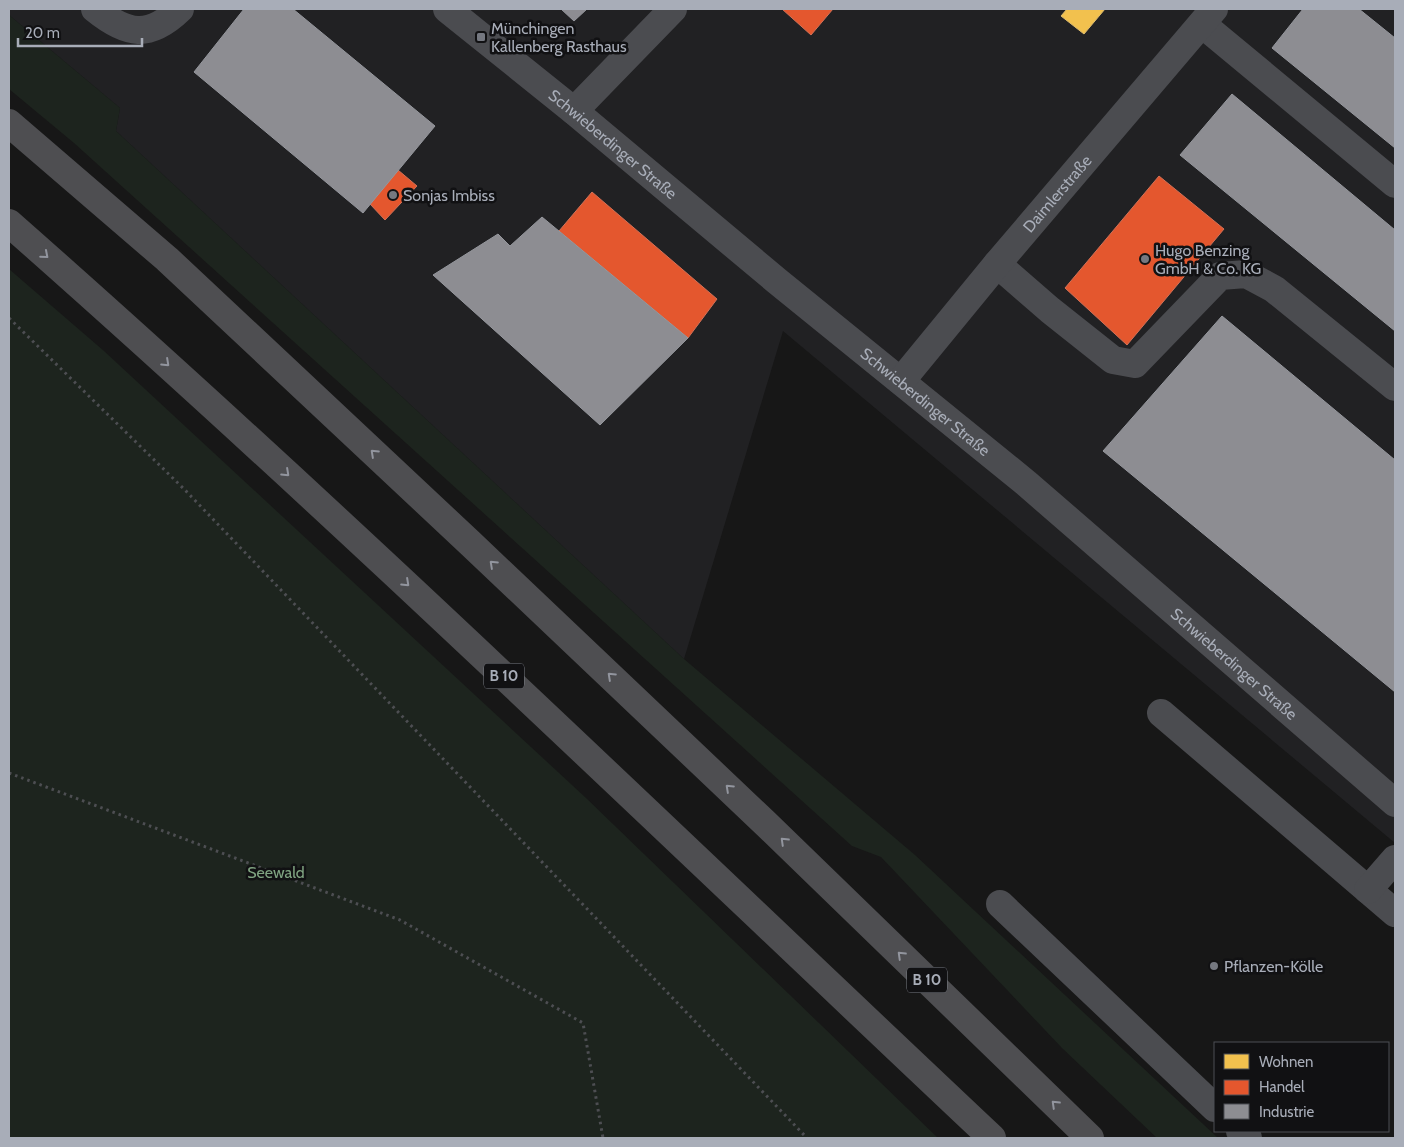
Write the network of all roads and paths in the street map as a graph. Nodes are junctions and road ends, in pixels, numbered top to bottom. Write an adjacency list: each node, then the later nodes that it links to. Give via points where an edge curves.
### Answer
1 (95, 9): 2 (street, via 112,23 136,30 156,28)
2 (180, 9)
3 (447, 9): 6 (street, Schwieberdinger Straße)
4 (673, 9): 6 (street)
5 (1208, 16): 8 (street); 10 (street, Daimlerstraße)
6 (574, 111): 12 (street, Schwieberdinger Straße, via 776,281)
7 (9, 123): 25 (highway, B 10, one-way to 7, via 757,815 167,259)
8 (1395, 184)
9 (9, 222): 24 (highway, B 10, one-way to 24, via 435,610)
10 (997, 264): 12 (street, Daimlerstraße); 13 (street, via 1113,360 1136,364 1220,276 1246,274 1274,289)
11 (9, 318): 23 (path, via 185,490)
12 (902, 381): 16 (street, Schwieberdinger Straße, via 1026,483)
13 (1395, 388)
14 (1161, 713): 18 (street)
15 (9, 773): 22 (path, via 400,920 583,1023)
16 (1395, 803)
17 (1395, 859): 18 (street)
18 (1368, 890): 20 (street)
19 (1000, 904): 21 (street)
20 (1395, 913)
21 (1214, 1107)
22 (603, 1138)
23 (808, 1138)
24 (992, 1138)
25 (1090, 1138)

